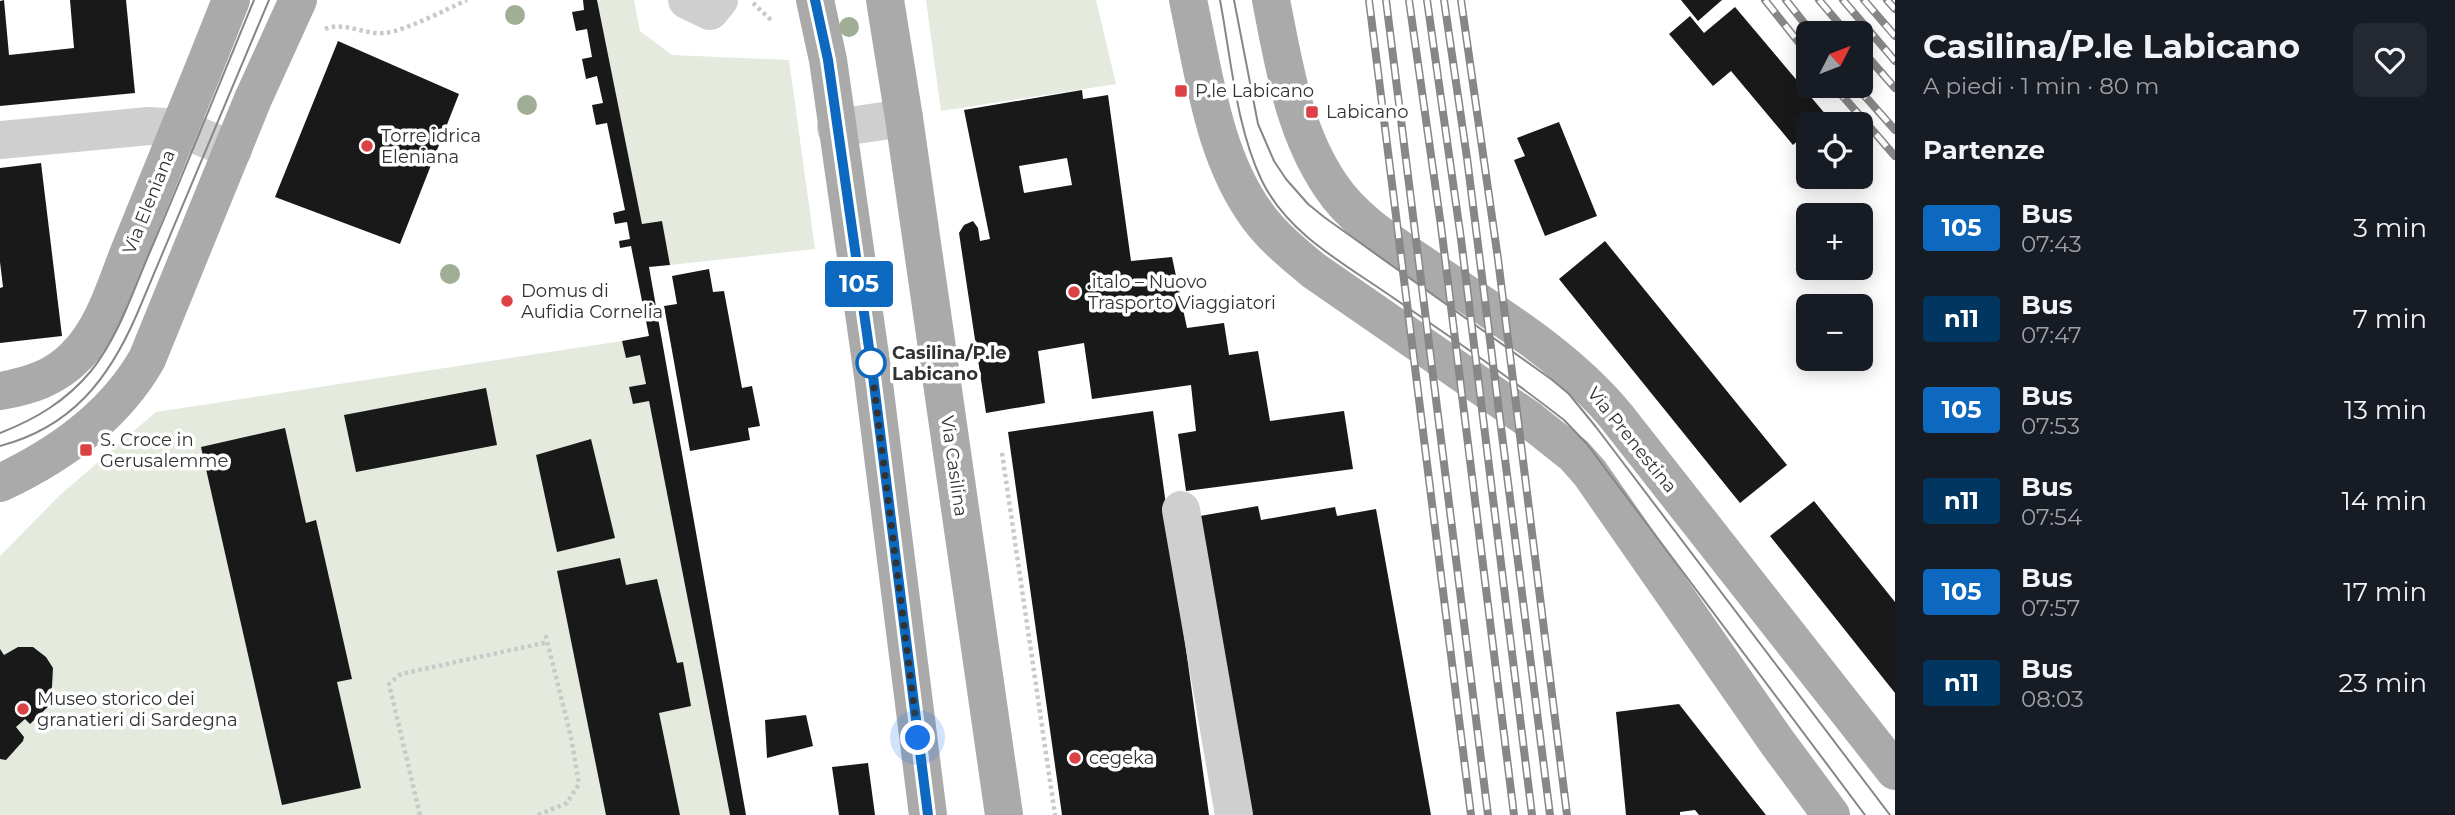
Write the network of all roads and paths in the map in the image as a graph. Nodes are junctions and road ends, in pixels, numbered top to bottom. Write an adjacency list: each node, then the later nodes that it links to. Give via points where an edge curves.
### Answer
1 (231, 0): 14 (main road, Via Eleniana)
2 (298, 0): 17 (main road)
3 (467, 0): 12 (path, via 395,31 382,34 334,25)
4 (687, 0): 5 (street, via 710,11)
5 (719, 0)
6 (750, 0): 11 (path)
7 (815, 0): 15 (main road)
8 (885, 0): 13 (main road, Via Casilina)
9 (1188, 0): 31 (main road, via 1231,170 1260,220 1334,285 1574,455)
10 (1271, 0): 24 (main road, Via Prenestina, via 1292,101 1317,163 1343,202 1563,363 1603,400)
11 (773, 22)
12 (318, 36)
13 (904, 118): 15 (street); 28 (main road, Via Casilina)
14 (179, 128): 16 (street, via 136,127); 17 (street); 18 (main road, Via Eleniana, via 95,331 72,361 38,382)
15 (836, 128): 27 (main road)
16 (0, 140)
17 (233, 150): 20 (main road, via 147,359 128,390 94,424 52,455)
18 (0, 391)
19 (1002, 453): 29 (path)
20 (0, 483)
21 (1181, 510): 30 (street)
22 (545, 633): 23 (path)
23 (548, 642): 25 (path, via 401,674 389,684); 26 (path, via 579,784 567,803)
24 (1895, 771)
25 (420, 815)
26 (537, 815)
27 (928, 815)
28 (1004, 815)
29 (1055, 815)
30 (1234, 815)
31 (1831, 815)

